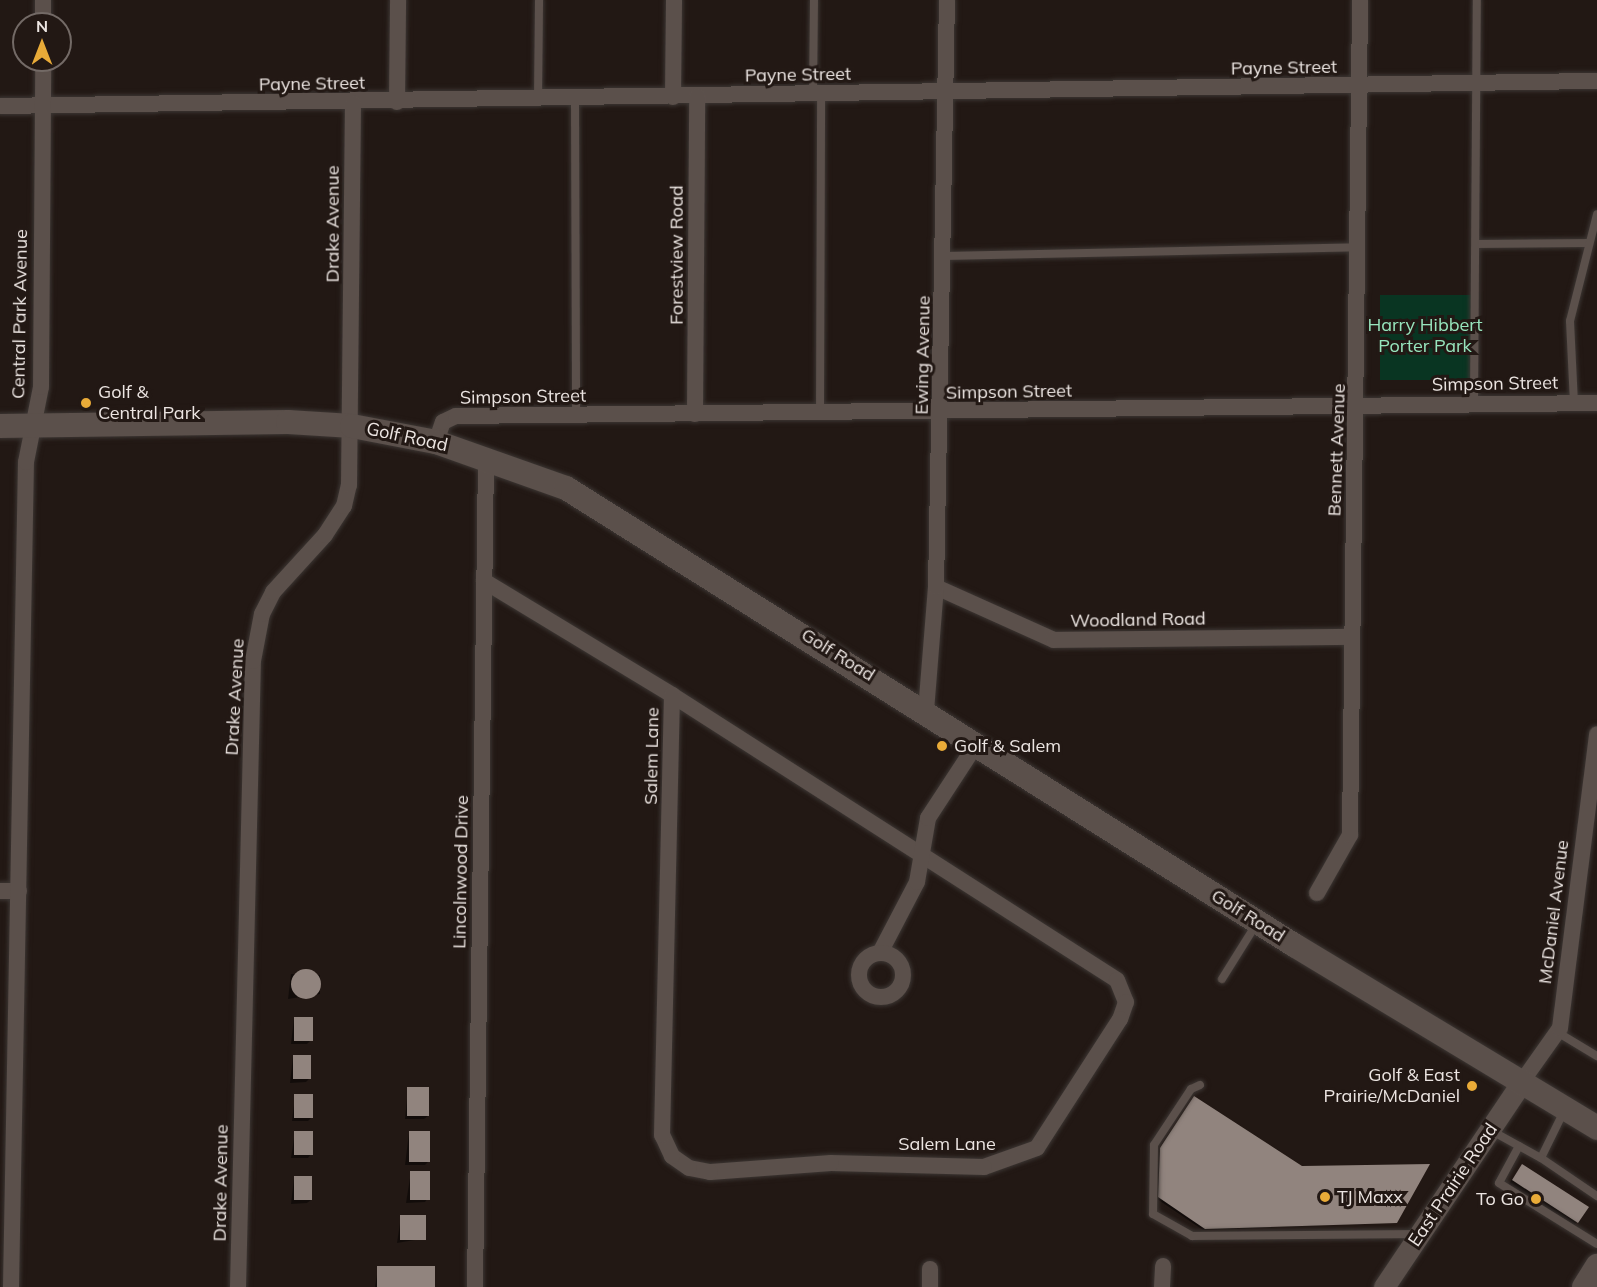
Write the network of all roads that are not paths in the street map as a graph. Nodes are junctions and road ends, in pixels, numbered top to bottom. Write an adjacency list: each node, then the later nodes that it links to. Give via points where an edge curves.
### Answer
1 (398, 0): 18 (street)
2 (539, 0): 16 (lane)
3 (674, 0): 15 (street)
4 (814, 0): 13 (lane)
5 (947, 0): 12 (street, Ewing Avenue)
6 (1360, 0): 11 (street, Bennett Avenue)
7 (1477, 0): 10 (lane)
8 (43, 72): 21 (street, Central Park Avenue)
9 (1597, 81): 10 (street, Payne Street)
10 (1477, 84): 11 (street, Payne Street); 24 (lane)
11 (1359, 87): 12 (street, Payne Street); 25 (street, Bennett Avenue)
12 (946, 93): 13 (street, Payne Street); 26 (street, Ewing Avenue)
13 (817, 94): 14 (street, Payne Street); 32 (lane)
14 (697, 96): 15 (street, Payne Street); 33 (street, Forestview Road)
15 (673, 97): 17 (street, Payne Street)
16 (538, 99): 17 (street, Payne Street); 18 (street, Payne Street)
17 (575, 99): 34 (lane)
18 (397, 102): 19 (street, Payne Street)
19 (353, 103): 21 (street, Payne Street); 37 (street, Drake Avenue)
20 (0, 106): 21 (street, Payne Street)
21 (42, 106): 35 (street, Central Park Avenue, via 41,387)
22 (1597, 214): 23 (lane)
23 (1589, 243): 24 (lane); 27 (lane, via 1570,321)
24 (1476, 244): 29 (lane)
25 (1359, 248): 26 (lane); 30 (street, Bennett Avenue)
26 (944, 256): 31 (street, Ewing Avenue)
27 (1574, 403): 28 (street, Simpson Street); 29 (street, Simpson Street)
28 (1597, 403)
29 (1474, 404): 30 (street, Simpson Street)
30 (1359, 405): 31 (street, Simpson Street); 42 (street, Bennett Avenue)
31 (941, 412): 32 (street, Simpson Street); 41 (street, Ewing Avenue)
32 (820, 413): 33 (street, Simpson Street)
33 (695, 414): 34 (street, Simpson Street)
34 (576, 415): 38 (street, Simpson Street, via 456,416 443,422)
35 (34, 425): 36 (main road, Golf Road); 37 (main road, Golf Road); 49 (street, Central Park Avenue, via 27,462)
36 (0, 426)
37 (352, 426): 38 (main road, Golf Road); 70 (street, Drake Avenue, via 344,506 273,592 255,649)
38 (436, 442): 39 (main road, Golf Road)
39 (486, 457): 40 (street, Lincolnwood Drive); 44 (main road, Golf Road, via 599,505)
40 (484, 581): 43 (street, Salem Lane); 71 (street, Lincolnwood Drive)
41 (936, 587): 42 (street, Woodland Road, via 1054,640); 44 (street, Ewing Avenue)
42 (1351, 637): 50 (street, Bennett Avenue, via 1350,835)
43 (672, 695): 47 (street, Salem Lane); 47 (street, Salem Lane, via 662,1135 679,1163 710,1172 831,1163 984,1167 1026,1155 1048,1134 1120,1019 1125,1002 1122,988)
44 (926, 711): 46 (main road, Golf Road)
45 (1597, 734): 54 (street, McDaniel Avenue)
46 (977, 743): 47 (street, via 928,818); 51 (main road, Golf Road)
47 (923, 856): 52 (street, via 912,894)
48 (0, 891): 49 (street)
49 (18, 891): 69 (street, Central Park Avenue)
50 (1317, 893)
51 (1257, 922): 53 (lane); 56 (main road, Golf Road)
52 (882, 949)
53 (1222, 979)
54 (1557, 1032): 55 (lane); 56 (street, McDaniel Avenue)
55 (1597, 1056)
56 (1521, 1083): 58 (main road, Golf Road); 60 (street, East Prairie Road)
57 (1200, 1085): 64 (lane, via 1191,1089 1154,1145 1153,1214 1192,1236)
58 (1565, 1110): 59 (main road, Golf Road); 62 (lane)
59 (1597, 1128)
60 (1490, 1130): 61 (lane); 64 (street, East Prairie Road)
61 (1519, 1146): 62 (lane); 65 (lane, via 1499,1183)
62 (1541, 1158): 63 (lane)
63 (1597, 1196)
64 (1420, 1234): 74 (street, East Prairie Road)
65 (1597, 1244)
66 (1163, 1266): 73 (street)
67 (1597, 1266): 75 (main road)
68 (930, 1269): 72 (street)
69 (11, 1287)
70 (238, 1287)
71 (476, 1287)
72 (930, 1287)
73 (1162, 1287)
74 (1384, 1287)
75 (1584, 1287)

